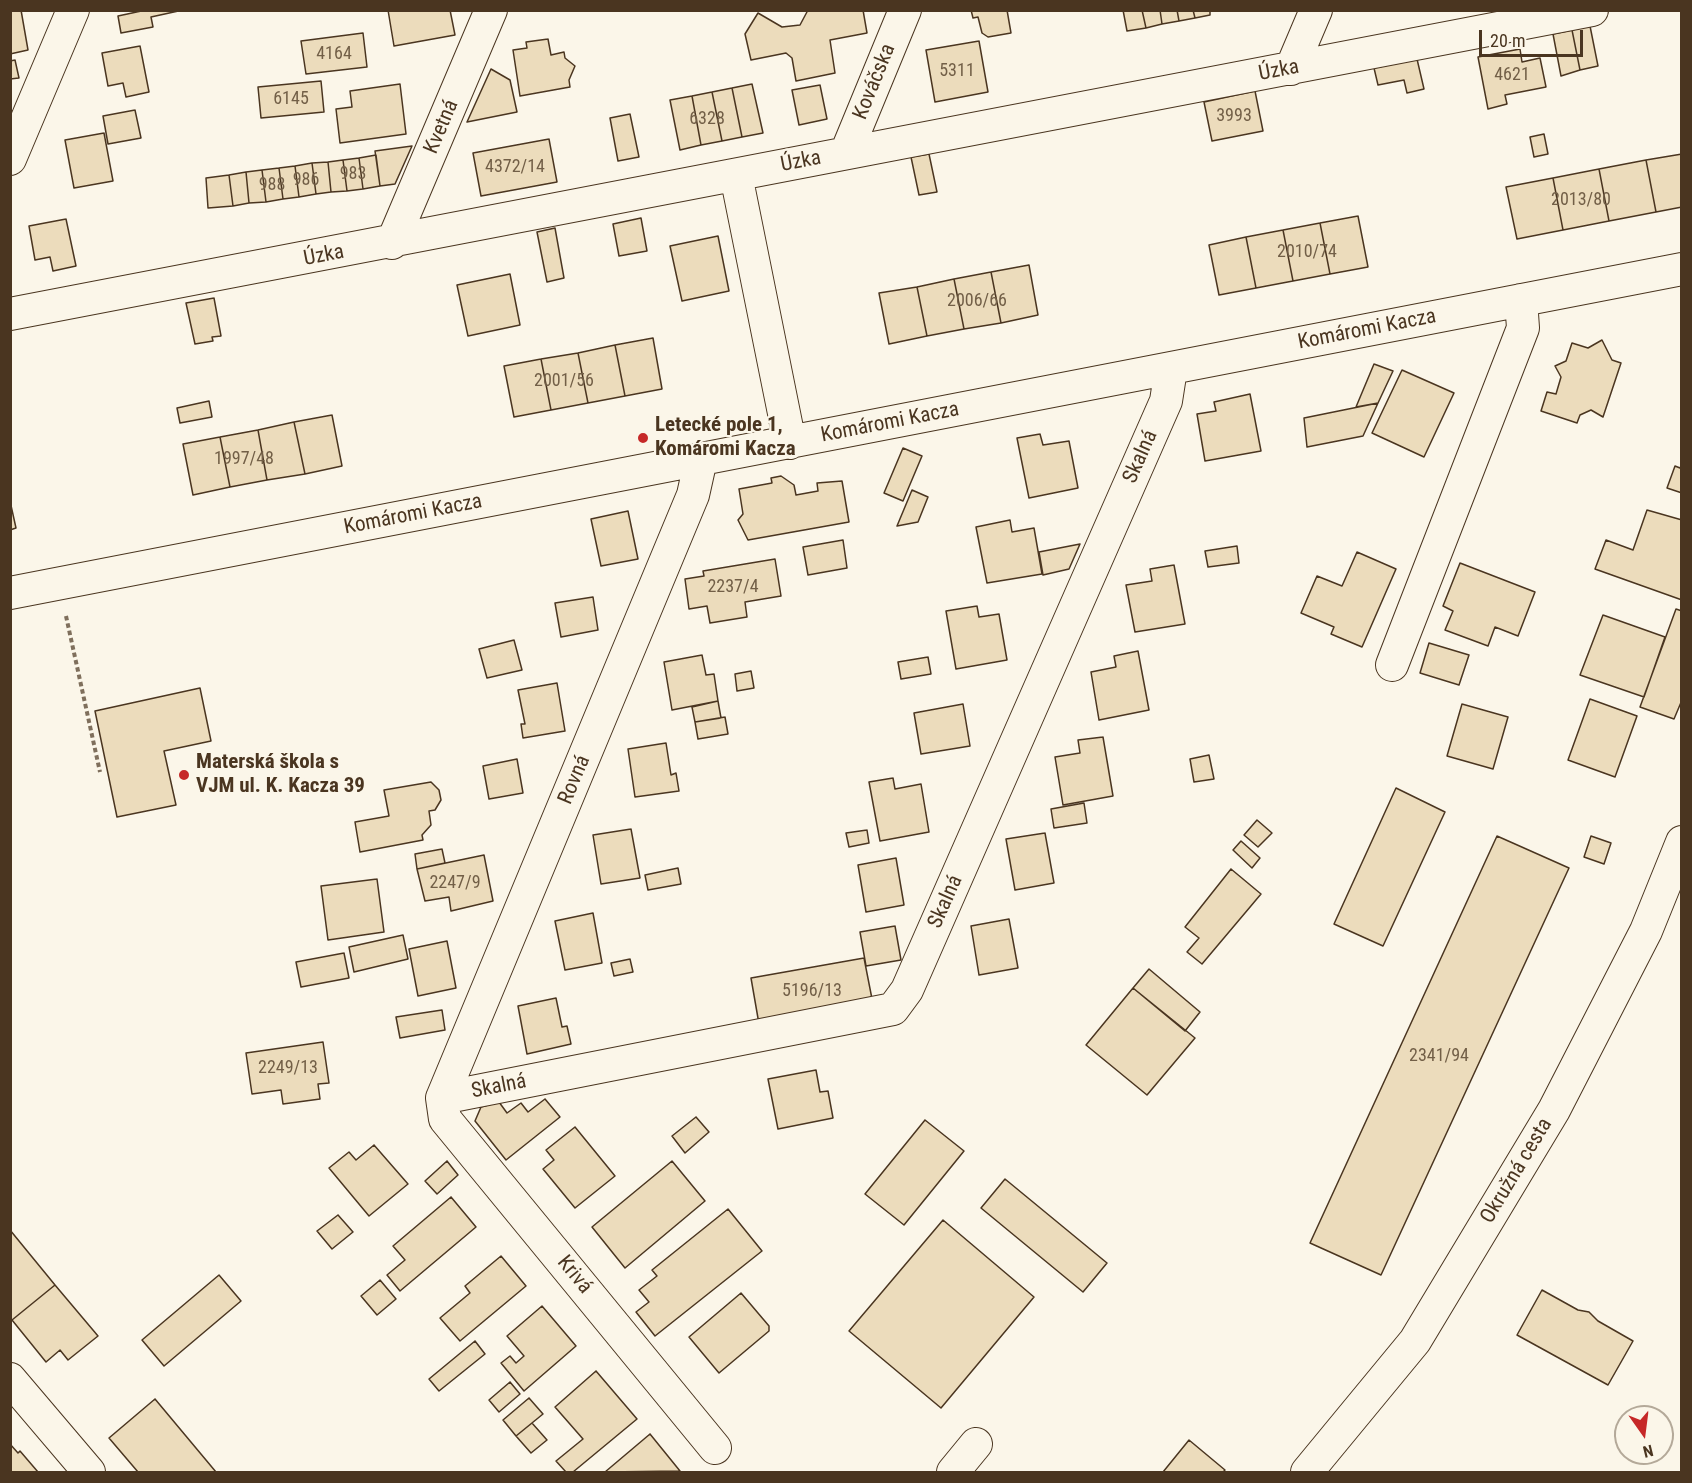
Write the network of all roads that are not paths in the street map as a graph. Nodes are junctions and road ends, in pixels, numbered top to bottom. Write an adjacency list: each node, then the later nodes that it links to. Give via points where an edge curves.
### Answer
1 (73, 10): 8 (street)
2 (491, 10): 10 (street, Kvetná)
3 (905, 10): 7 (street, Kováčska)
4 (1316, 10): 6 (street)
5 (1592, 10): 6 (street, Úzka)
6 (1291, 69): 7 (street, Úzka)
7 (846, 153): 9 (street, Úzka)
8 (10, 159)
9 (736, 175): 10 (street, Úzka); 15 (street)
10 (392, 243): 13 (street, Úzka)
11 (1682, 269): 12 (street, Komáromi Kacza)
12 (1521, 300): 14 (street, Komáromi Kacza); 18 (street, via 1523,328)
13 (10, 314)
14 (1171, 369): 15 (street, Komáromi Kacza); 20 (street, Skalná, via 1166,401 907,990 893,1009)
15 (790, 443): 16 (street, Komáromi Kacza)
16 (700, 459): 17 (street, Komáromi Kacza); 20 (street, Rovná, via 693,495)
17 (10, 592)
18 (1392, 665)
19 (1682, 842): 26 (street, Okružná cesta, via 1646,931 1548,1120 1415,1341)
20 (442, 1098): 23 (street, Krivá, via 446,1119)
21 (10, 1379): 24 (street)
22 (976, 1444): 25 (street)
23 (715, 1448)
24 (89, 1473)
25 (953, 1473)
26 (1307, 1473)

